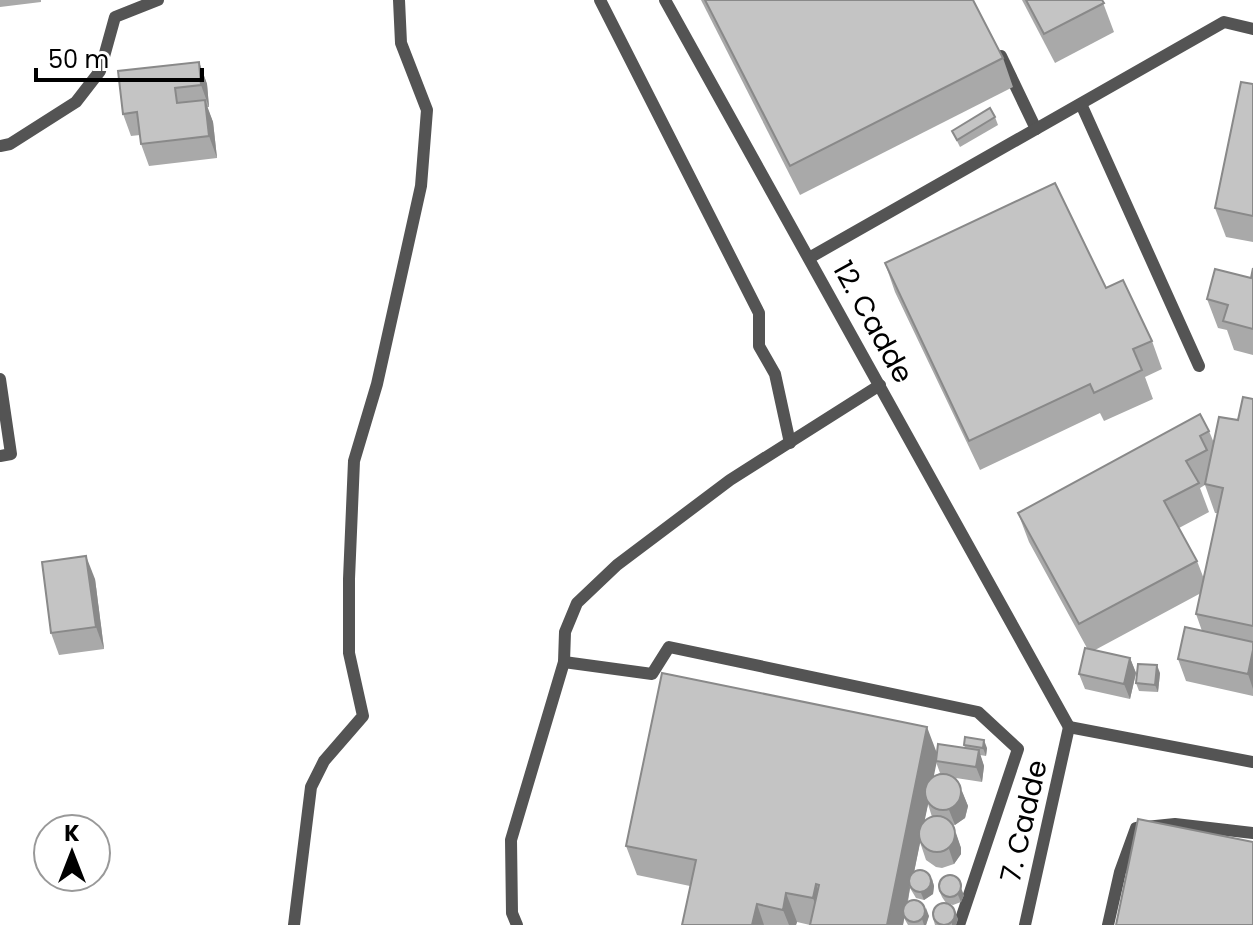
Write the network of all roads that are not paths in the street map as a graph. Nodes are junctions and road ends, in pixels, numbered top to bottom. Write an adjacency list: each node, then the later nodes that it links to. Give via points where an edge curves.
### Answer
1 (158, 0): 9 (lane, via 115,17 100,71 76,102)
2 (399, 0): 20 (lane, via 401,43 427,110 418,201 354,461 349,653 363,716 324,761 311,787)
3 (600, 0): 14 (lane, via 759,313 759,346 775,374)
4 (665, 0): 10 (lane)
5 (1253, 29): 7 (lane, 12. Cadde, via 1224,22)
6 (992, 39): 8 (lane)
7 (1081, 104): 8 (lane, 12. Cadde); 11 (lane)
8 (1036, 129): 10 (lane, 12. Cadde)
9 (0, 146)
10 (809, 258): 13 (lane, 12. Cadde)
11 (1199, 366)
12 (0, 379): 15 (lane, via 11,454)
13 (880, 385): 14 (lane); 17 (lane, 12. Cadde)
14 (790, 443): 16 (lane, via 730,480 617,565 577,603 565,632)
15 (0, 456)
16 (564, 662): 21 (lane, via 511,840 512,913); 22 (lane, via 652,674 669,647 978,712 1018,749)
17 (1069, 727): 18 (lane); 23 (lane, 7. Cadde)
18 (1253, 762)
19 (1253, 833): 24 (lane, via 1175,824 1136,828)
20 (294, 925)
21 (517, 925)
22 (959, 925)
23 (1025, 925)
24 (1108, 925)

